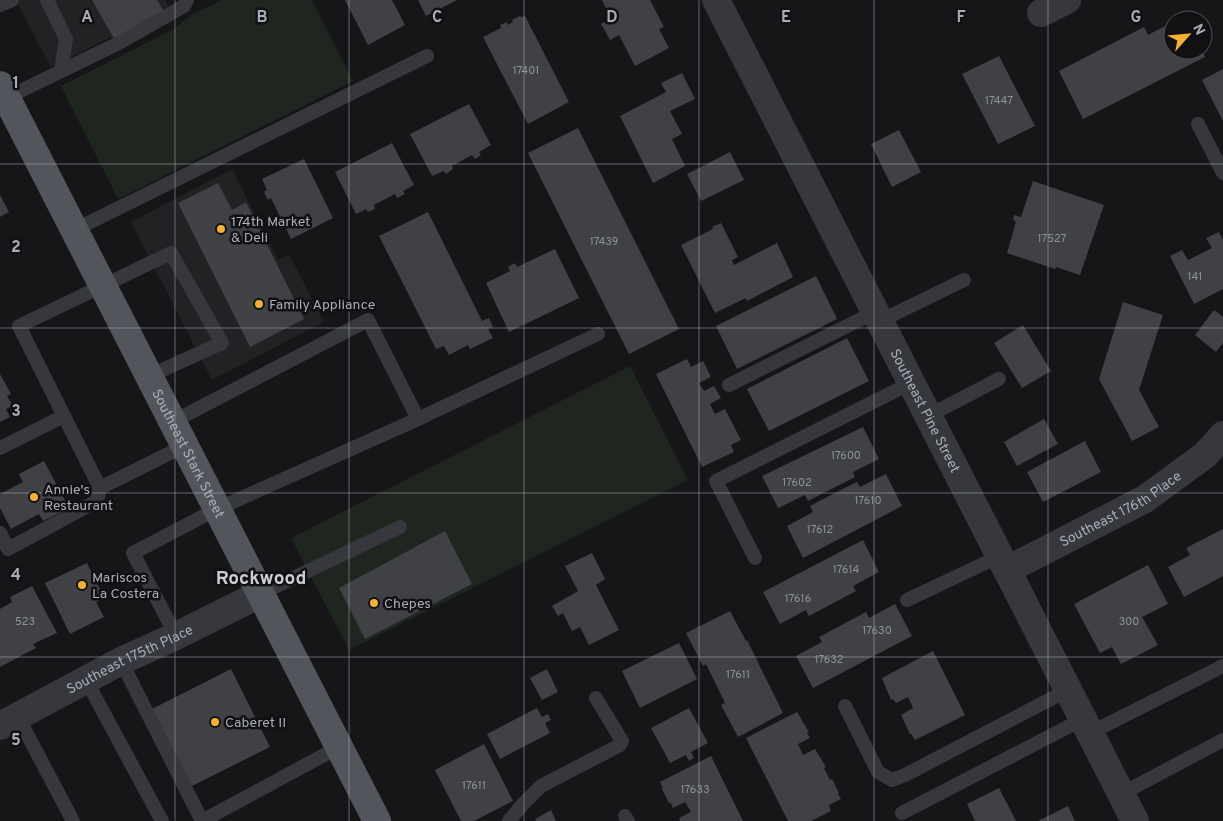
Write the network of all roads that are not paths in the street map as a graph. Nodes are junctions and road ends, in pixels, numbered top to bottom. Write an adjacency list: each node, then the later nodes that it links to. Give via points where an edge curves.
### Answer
1 (12, 0): 6 (lane)
2 (47, 0): 9 (lane, via 66,39)
3 (187, 0): 9 (lane, via 184,6 135,34)
4 (716, 0): 16 (street, Southeast Pine Street)
5 (1067, 0): 7 (street)
6 (0, 4)
7 (1041, 13)
8 (427, 56): 13 (lane)
9 (61, 71): 10 (lane)
10 (3, 92): 13 (main road, Southeast Stark Street)
11 (1198, 124): 12 (lane)
12 (1223, 172)
13 (74, 230): 15 (main road, Southeast Stark Street)
14 (964, 280): 16 (lane)
15 (102, 285): 18 (main road, Southeast Stark Street); 18 (lane, via 171,252 222,343); 22 (lane, via 19,326)
16 (878, 317): 20 (street, Southeast Pine Street); 21 (lane)
17 (598, 334): 24 (lane)
18 (149, 376): 25 (main road, Southeast Stark Street)
19 (999, 379): 23 (lane)
20 (911, 383): 23 (street, Southeast Pine Street); 33 (lane, via 716,481)
21 (730, 385)
22 (64, 416): 28 (lane); 29 (lane)
23 (928, 416): 34 (street, Southeast Pine Street)
24 (418, 419): 25 (lane, via 368,320); 30 (lane)
25 (172, 422): 27 (main road, Southeast Stark Street)
26 (1223, 435): 34 (street, Southeast 176th Place, via 1205,455 1145,499)
27 (184, 446): 29 (lane); 30 (main road, Southeast Stark Street)
28 (0, 448)
29 (100, 488): 32 (lane, via 97,501 8,548)
30 (217, 509): 35 (main road, Southeast Stark Street); 37 (lane, via 133,553)
31 (400, 528): 35 (lane)
32 (0, 533)
33 (755, 558)
34 (1003, 563): 36 (lane); 41 (street, Southeast Pine Street)
35 (260, 594): 37 (street, Southeast 175th Place); 47 (main road, Southeast Stark Street)
36 (907, 600)
37 (176, 636): 38 (street, Southeast 175th Place)
38 (121, 662): 40 (street, Southeast 175th Place); 52 (lane)
39 (1223, 666): 45 (lane)
40 (86, 680): 44 (street, Southeast 175th Place); 51 (lane)
41 (1068, 690): 43 (lane, via 892,780 878,772); 45 (street, Southeast Pine Street)
42 (596, 698): 54 (lane, via 622,741 620,745 540,786)
43 (845, 706)
44 (9, 721): 50 (lane)
45 (1086, 726): 48 (street, Southeast Pine Street); 49 (lane)
46 (1223, 740): 48 (lane)
47 (339, 747): 52 (lane); 53 (main road, Southeast Stark Street)
48 (1121, 794): 55 (street, Southeast Pine Street)
49 (902, 813)
50 (73, 821)
51 (162, 821)
52 (202, 821)
53 (377, 821)
54 (509, 821)
55 (1135, 821)

